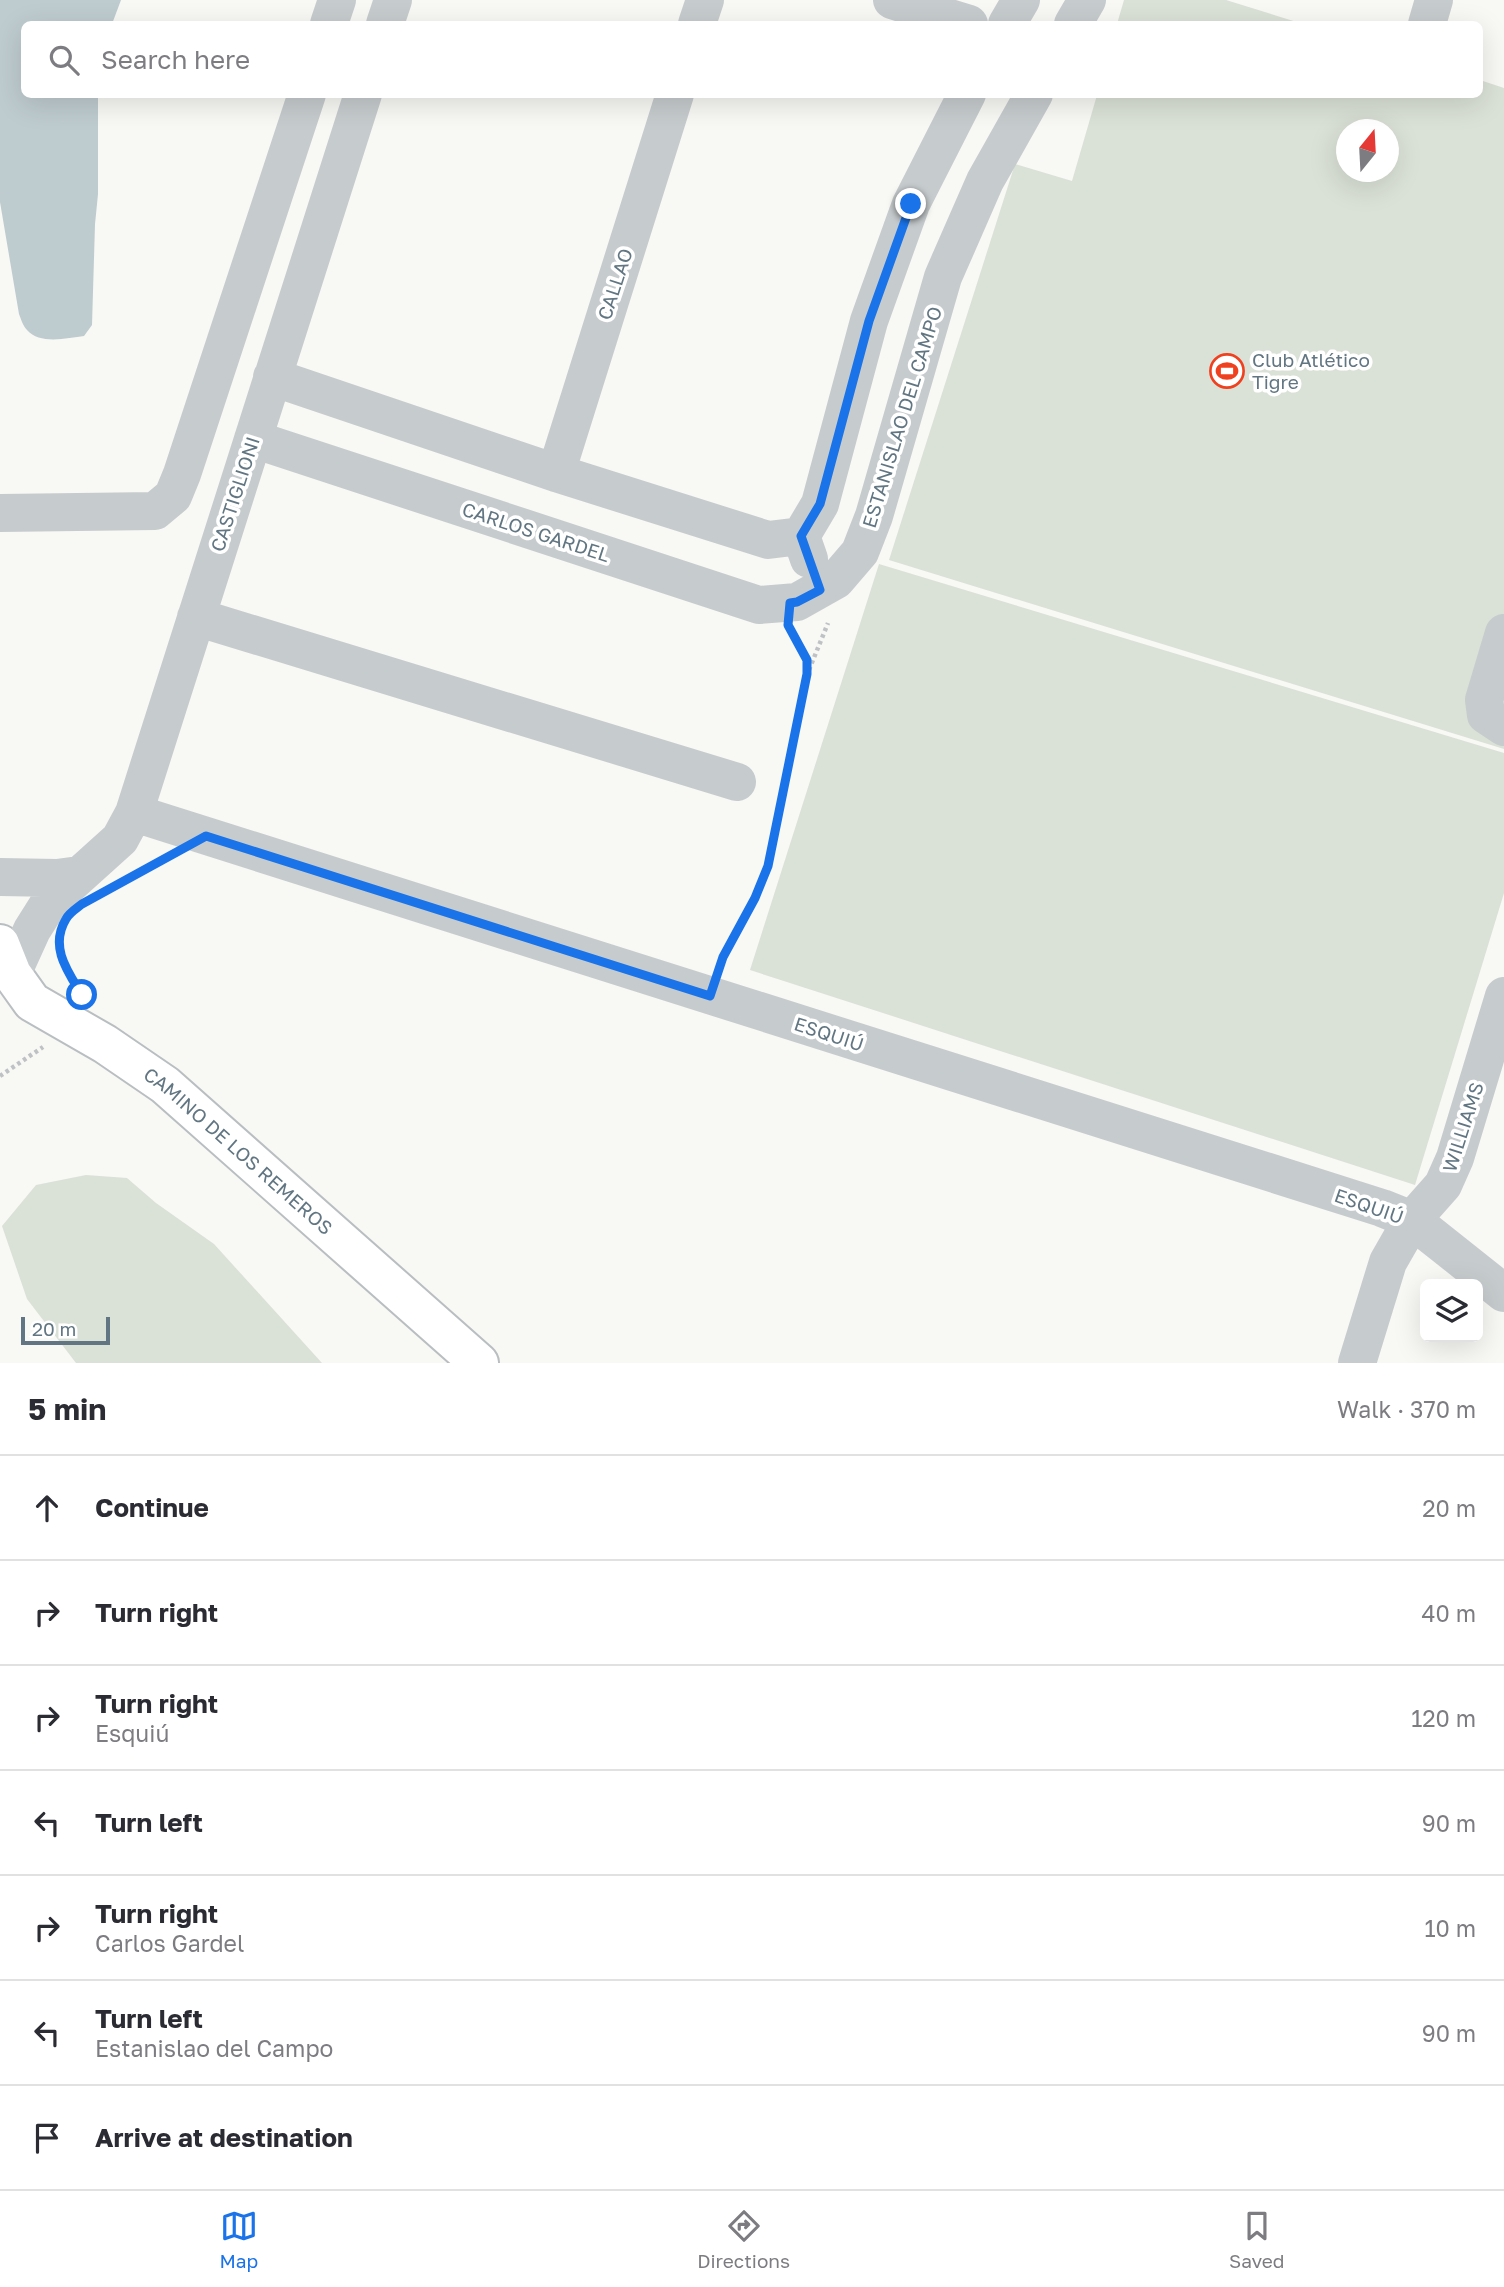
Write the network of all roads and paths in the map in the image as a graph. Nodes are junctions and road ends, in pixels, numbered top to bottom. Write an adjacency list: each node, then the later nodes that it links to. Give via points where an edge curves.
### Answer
1 (337, 0): 8 (street)
2 (393, 0): 9 (street)
3 (705, 0): 10 (street)
4 (892, 0): 11 (street)
5 (1021, 0): 12 (street)
6 (1087, 0): 13 (street)
7 (1434, 0): 14 (street)
8 (330, 21)
9 (386, 21)
10 (698, 21)
11 (959, 21)
12 (1009, 21)
13 (1075, 21)
14 (1428, 21)
15 (305, 98): 23 (street, via 173,496 155,511)
16 (362, 98): 20 (street, CASTIGLIONI)
17 (674, 98): 22 (street, CALLAO)
18 (965, 98): 24 (street, via 911,204 869,321 820,504)
19 (1032, 98): 25 (street, ESTANISLAO DEL CAMPO, via 985,181 943,277 860,552 836,580)
20 (272, 377): 21 (street, CASTIGLIONI); 22 (street)
21 (253, 439): 25 (street, CARLOS GARDEL, via 759,605); 26 (street, CASTIGLIONI)
22 (556, 473): 24 (street, via 768,540)
23 (0, 513)
24 (801, 536): 25 (street)
25 (805, 596): 37 (path, via 788,625 807,660 807,674 768,866 723,957)
26 (196, 617): 29 (street); 30 (street, CASTIGLIONI)
27 (1504, 633): 28 (street, via 1484,700 1486,715)
28 (1504, 727)
29 (737, 782)
30 (134, 813): 31 (street, ESQUIÚ); 32 (street, CASTIGLIONI, via 120,839)
31 (206, 836): 34 (path); 37 (street, ESQUIÚ)
32 (79, 875): 33 (street); 36 (street, CASTIGLIONI, via 49,903)
33 (0, 877)
34 (127, 879)
35 (59, 941): 39 (path, via 61,961 82,995)
36 (4, 973): 39 (main road, CAMINO DE LOS REMEROS, via 32,1002)
37 (710, 996): 41 (street, ESQUIÚ)
38 (1504, 996): 41 (street, WILLIAMS, via 1455,1158 1443,1185)
39 (73, 1027): 40 (path); 43 (main road, CAMINO DE LOS REMEROS, via 165,1085)
40 (0, 1076)
41 (1412, 1220): 42 (street, ESQUIÚ); 44 (street, WILLIAMS, via 1388,1262)
42 (1504, 1293)
43 (479, 1363)
44 (1357, 1363)

